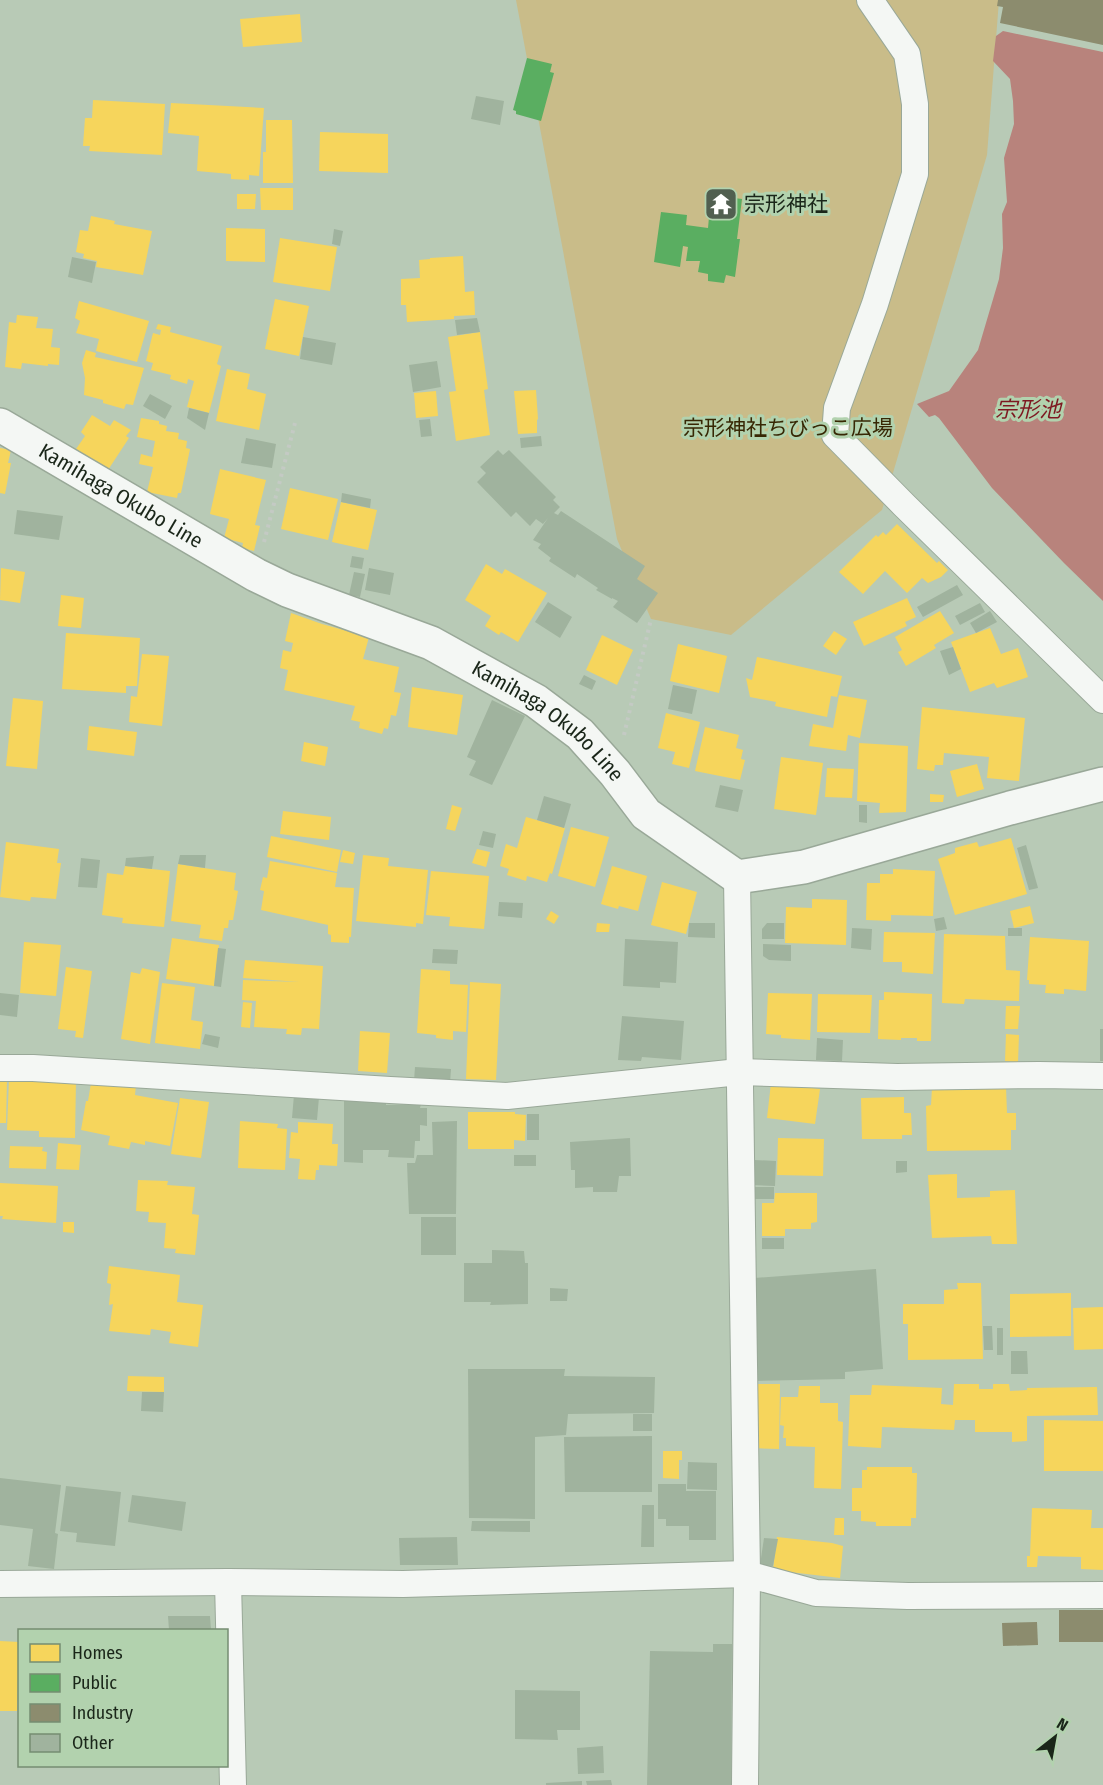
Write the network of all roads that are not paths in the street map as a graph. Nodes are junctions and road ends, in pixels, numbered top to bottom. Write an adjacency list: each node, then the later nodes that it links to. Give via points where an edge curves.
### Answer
1 (870, 0): 3 (street, via 907,54 915,104 915,174 875,304 837,408 835,435)
2 (0, 425): 5 (main road, Kamihaga Okubo Line, via 256,575 431,643 536,701 580,734 645,813)
3 (1103, 700)
4 (1103, 784): 5 (main road, via 804,867)
5 (737, 877): 7 (street)
6 (0, 1068): 7 (street, via 507,1096)
7 (739, 1072): 8 (street, via 897,1077); 9 (street)
8 (1103, 1076)
9 (747, 1574): 10 (street, via 403,1584); 12 (street, via 816,1593); 14 (street)
10 (228, 1582): 11 (street); 13 (street)
11 (0, 1584)
12 (1103, 1595)
13 (233, 1785)
14 (745, 1785)

